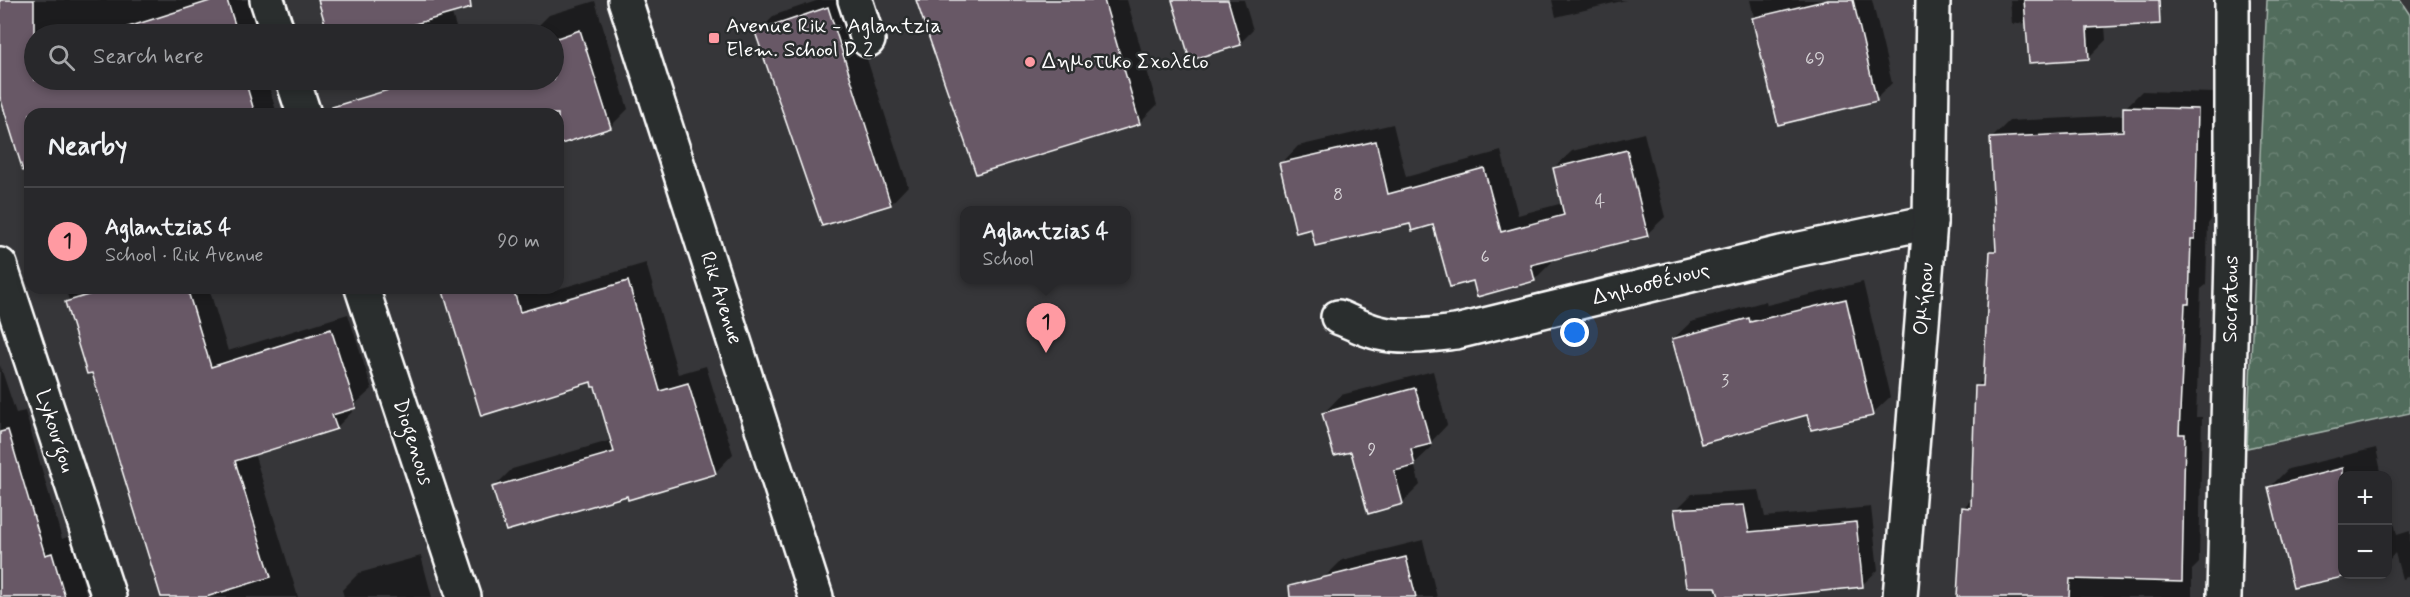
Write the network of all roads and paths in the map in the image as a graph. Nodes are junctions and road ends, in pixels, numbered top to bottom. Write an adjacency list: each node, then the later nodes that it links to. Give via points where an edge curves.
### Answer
1 (267, 0): 6 (street)
2 (626, 0): 16 (street, Rik Avenue)
3 (855, 0): 7 (street)
4 (1933, 0): 10 (street, Ομήρου)
5 (2232, 0): 18 (street, Socratous, via 2232,268)
6 (275, 24)
7 (868, 40)
8 (296, 90): 9 (street)
9 (302, 108)
10 (1930, 222): 13 (street, Δημοσθένους, via 1781,253 1456,332 1395,336 1376,333); 17 (street, Ομήρου)
11 (0, 265): 14 (street, Lykourgou)
12 (364, 294): 15 (street, Diogenous)
13 (1338, 317)
14 (109, 597)
15 (464, 597)
16 (816, 597)
17 (1900, 597)
18 (2224, 597)

